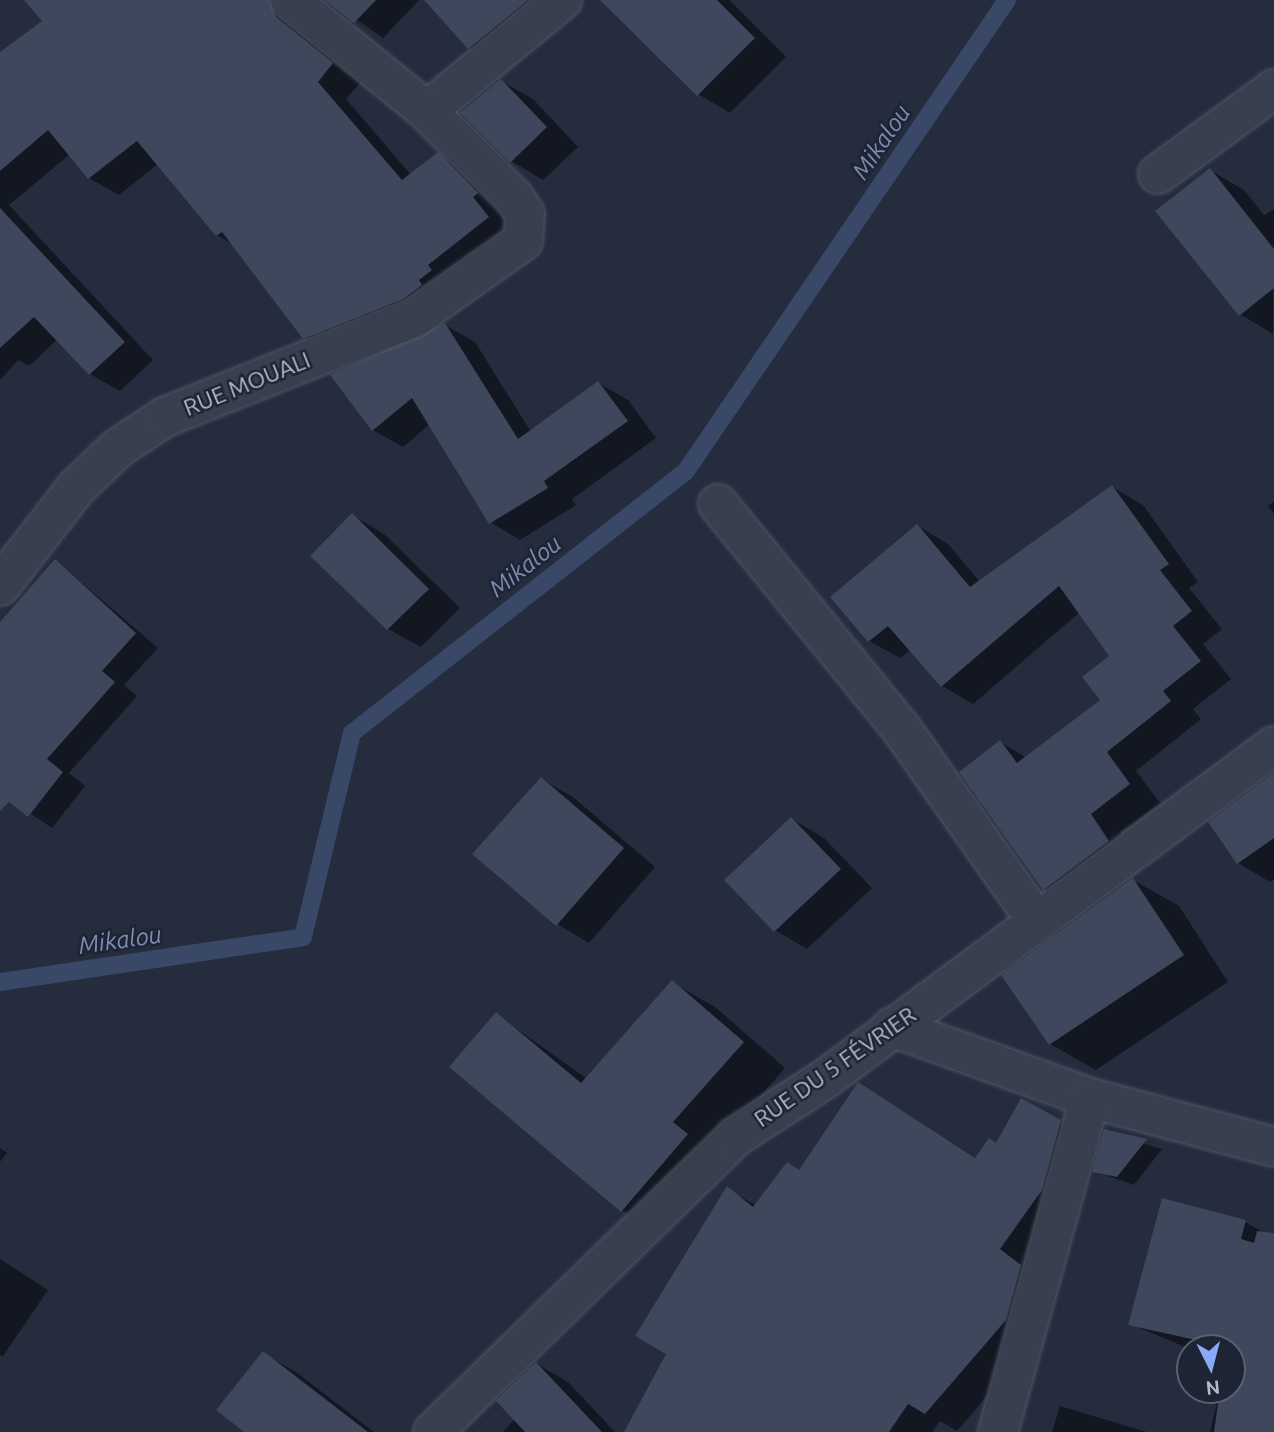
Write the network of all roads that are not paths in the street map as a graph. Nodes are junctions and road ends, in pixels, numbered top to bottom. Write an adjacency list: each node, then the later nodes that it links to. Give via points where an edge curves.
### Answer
1 (290, 0): 4 (street)
2 (562, 0): 4 (street)
3 (1274, 89): 5 (street)
4 (427, 111): 7 (street, RUE MOUALI, via 514,199 527,228 514,253 414,318 165,416 118,447 76,488)
5 (1158, 174)
6 (718, 504): 9 (street, via 903,731)
7 (0, 586)
8 (1274, 746): 9 (street, RUE DU 5 FÉVRIER)
9 (1037, 922): 10 (street, RUE DU 5 FÉVRIER)
10 (892, 1027): 11 (street); 13 (street, RUE DU 5 FÉVRIER, via 736,1137)
11 (1090, 1098): 12 (street); 14 (street)
12 (1274, 1147)
13 (433, 1432)
14 (998, 1432)

